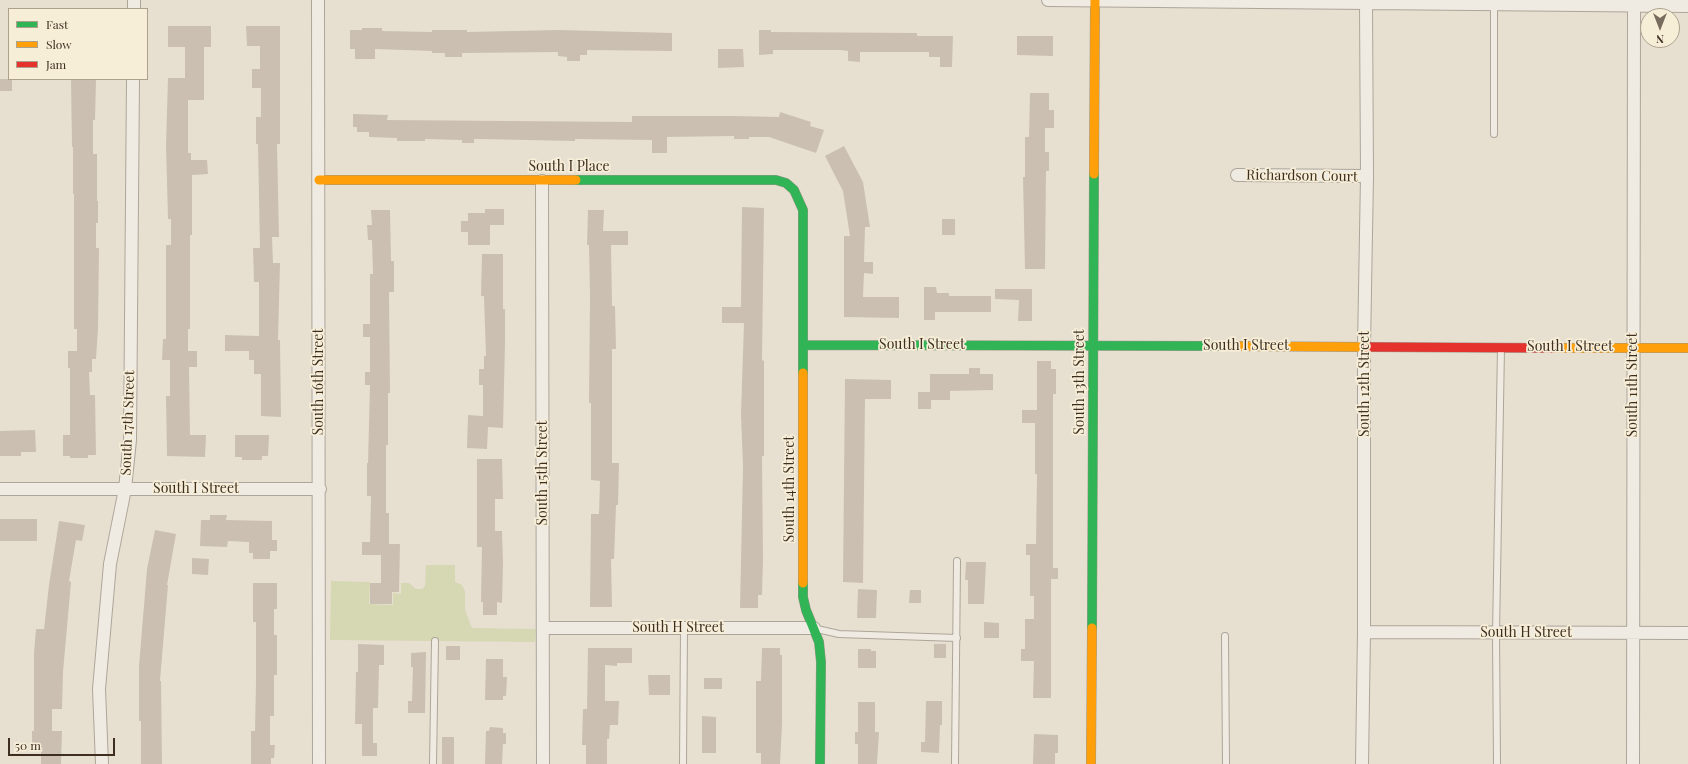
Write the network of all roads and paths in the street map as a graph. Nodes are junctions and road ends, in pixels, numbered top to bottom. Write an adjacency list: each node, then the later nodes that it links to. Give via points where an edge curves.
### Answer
1 (318, 0): 12 (street, South 16th Street)
2 (1048, 0): 3 (street)
3 (1095, 0): 4 (street); 16 (street, South 13th Street)
4 (1366, 4): 5 (street); 11 (street, South 12th Street)
5 (1494, 4): 6 (street); 9 (lane)
6 (1634, 5): 7 (street); 19 (street, South 11th Street)
7 (1688, 6)
8 (133, 80): 22 (street, South 17th Street, via 130,440)
9 (1494, 134)
10 (1237, 175): 11 (street, Richardson Court)
11 (1367, 176): 17 (street, South 12th Street)
12 (319, 180): 13 (street, South I Place); 23 (street, South 16th Street)
13 (542, 181): 14 (street, South I Place, via 776,180 786,183 794,190); 25 (street, South 15th Street)
14 (804, 210): 15 (street, South 14th Street)
15 (804, 345): 16 (street, South I Street); 27 (street, South 14th Street, via 803,597)
16 (1094, 346): 17 (street, South I Street); 42 (street, South 13th Street)
17 (1364, 347): 18 (street, South I Street); 28 (street, South 12th Street)
18 (1501, 347): 19 (street, South I Street); 29 (lane)
19 (1633, 348): 20 (street, South I Street); 30 (street, South 11th Street)
20 (1688, 348)
21 (0, 489): 22 (street, South I Street)
22 (125, 489): 23 (street, South I Street); 35 (street, South 17th Street, via 110,564 99,689)
23 (320, 489): 36 (street, South 16th Street)
24 (958, 561): 33 (lane)
25 (543, 628): 26 (street, South H Street); 38 (street, South 15th Street)
26 (684, 628): 27 (street, South H Street); 39 (lane)
27 (814, 628): 33 (lane, via 839,634); 40 (street, South 14th Street, via 819,642 821,662)
28 (1364, 632): 29 (street, South H Street); 44 (street, South 12th Street)
29 (1496, 633): 30 (street, South H Street); 45 (lane)
30 (1634, 633): 31 (street, South H Street); 46 (street, South 11th Street)
31 (1688, 633)
32 (1224, 636): 43 (lane)
33 (957, 638): 41 (lane)
34 (435, 641): 37 (lane)
35 (102, 764)
36 (319, 764)
37 (433, 764)
38 (543, 764)
39 (683, 764)
40 (820, 764)
41 (955, 764)
42 (1091, 764)
43 (1226, 764)
44 (1362, 764)
45 (1497, 764)
46 (1633, 764)

